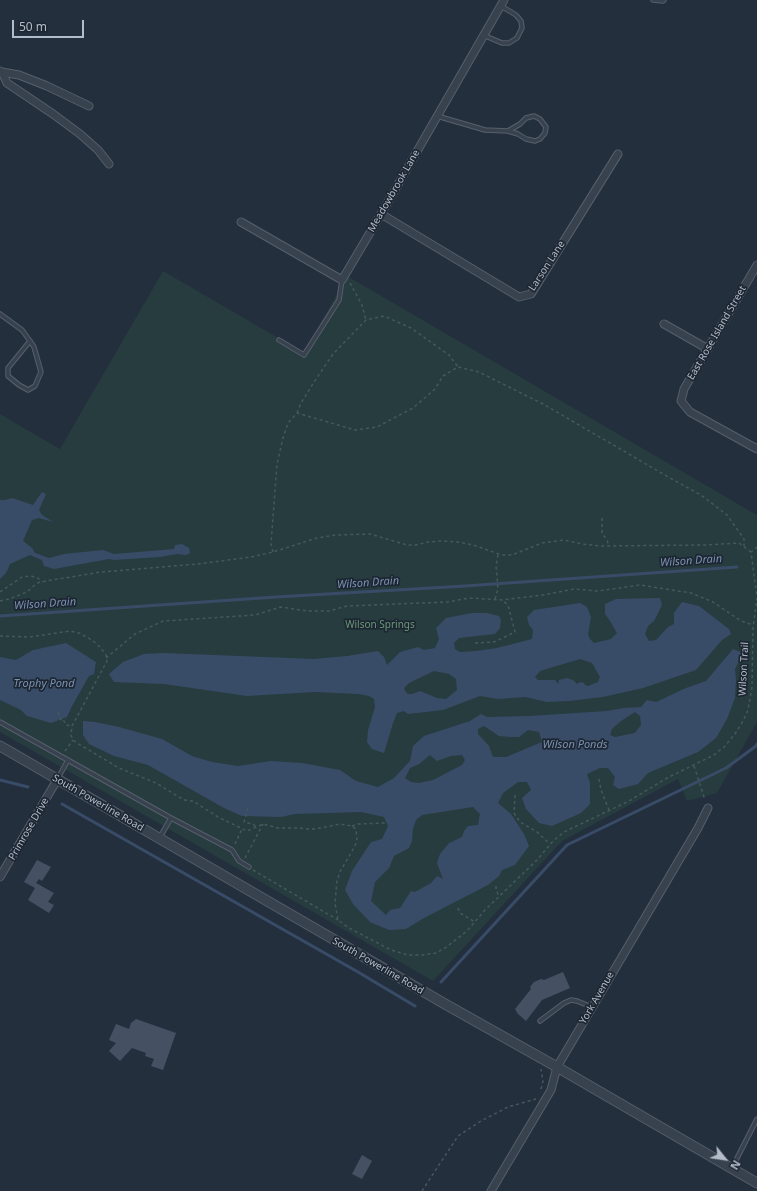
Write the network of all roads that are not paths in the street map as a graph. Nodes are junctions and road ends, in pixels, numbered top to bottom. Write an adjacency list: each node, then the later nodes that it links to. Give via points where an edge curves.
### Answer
1 (653, 0): 2 (lane)
2 (664, 0)
3 (502, 3): 4 (street, Meadowbrook Lane); 4 (lane, via 521,21 522,28 517,38 502,43)
4 (484, 36): 7 (street, Meadowbrook Lane)
5 (1, 72): 6 (street, via 19,75); 10 (street, via 7,83 80,134)
6 (89, 106)
7 (437, 116): 8 (lane, via 485,130); 11 (street, Meadowbrook Lane)
8 (508, 131): 8 (lane, via 526,118 534,116 546,127 545,133 535,141)
9 (618, 154): 11 (street, Larson Lane, via 531,294 519,297)
10 (109, 164)
11 (381, 214): 14 (street, Meadowbrook Lane)
12 (241, 222): 14 (street)
13 (757, 265): 19 (street, East Rose Island Street)
14 (344, 277): 17 (lane, via 339,300 304,355)
15 (0, 314): 18 (lane, via 22,330)
16 (664, 324): 19 (street)
17 (279, 340)
18 (30, 341): 18 (lane, via 41,372 35,386 28,390 8,376 8,368)
19 (708, 349): 20 (street, East Rose Island Street, via 684,389 681,401 690,412)
20 (757, 448)
21 (0, 722): 23 (lane)
22 (0, 746): 24 (street, South Powerline Road)
23 (68, 760): 24 (lane); 26 (lane)
24 (57, 780): 27 (street, South Powerline Road); 29 (street, Primrose Drive)
25 (708, 808): 30 (street, York Avenue)
26 (171, 818): 27 (lane); 28 (lane, via 232,850 239,861)
27 (159, 839): 32 (street, South Powerline Road)
28 (249, 867)
29 (0, 877)
30 (592, 1007): 31 (lane, via 571,1000); 32 (street, York Avenue)
31 (540, 1021)
32 (557, 1067): 34 (street, South Powerline Road); 36 (street, York Avenue, via 551,1090)
33 (757, 1119): 34 (lane)
34 (732, 1168): 35 (street, South Powerline Road)
35 (757, 1183)
36 (491, 1191)

